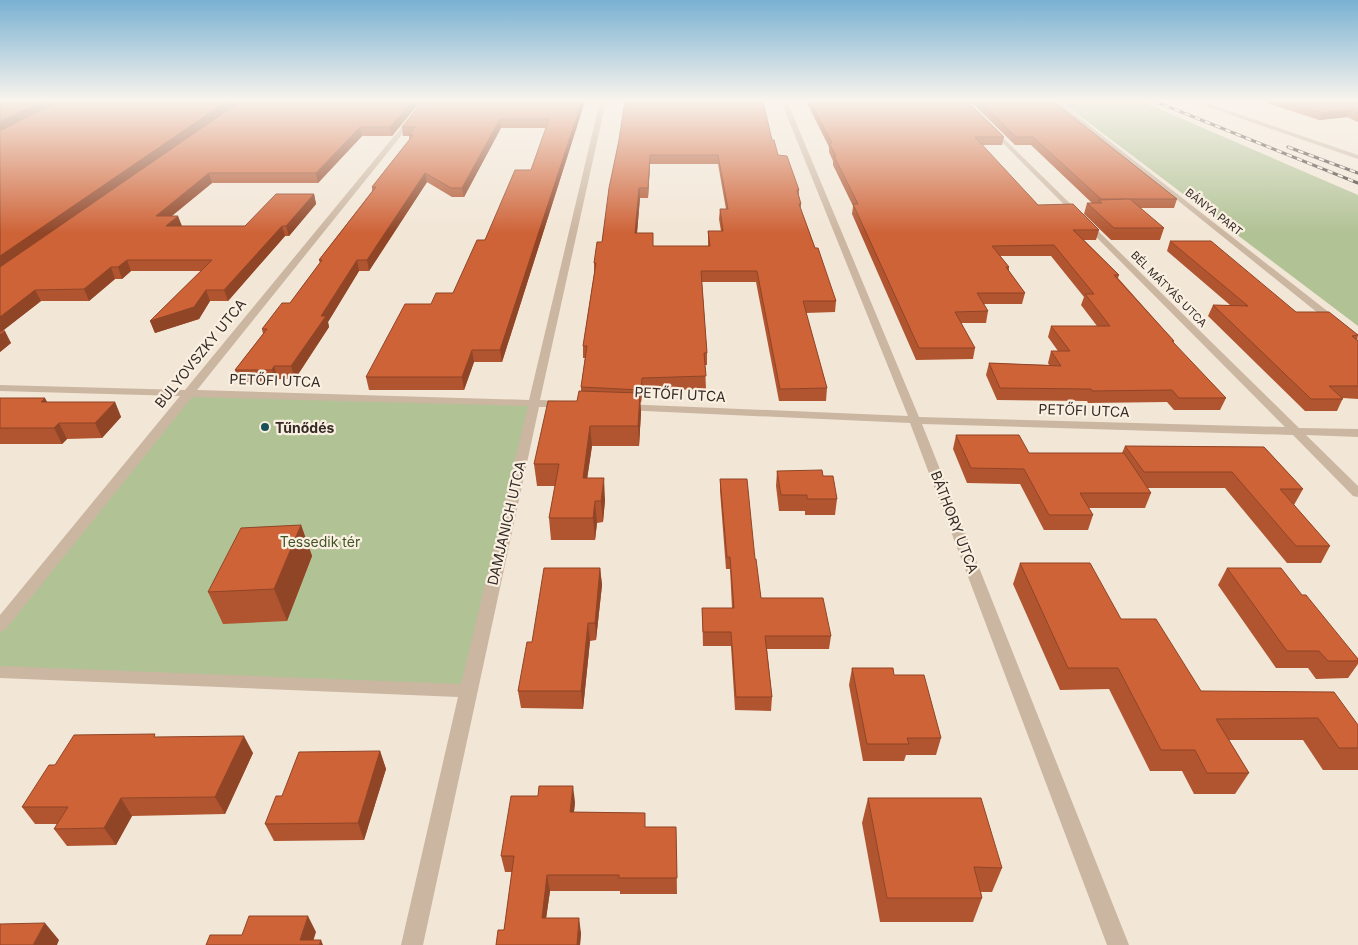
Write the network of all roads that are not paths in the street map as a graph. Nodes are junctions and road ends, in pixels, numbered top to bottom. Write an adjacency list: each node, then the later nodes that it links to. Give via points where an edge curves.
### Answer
1 (390, 145): 10 (street, BULYOVSZKY UTCA)
2 (593, 145): 11 (street, DAMJANICH UTCA)
3 (802, 145): 14 (street, BÁTHORY UTCA)
4 (1009, 145): 15 (street, BÉL MÁTYÁS UTCA)
5 (1111, 145): 8 (street, BÁNYA PART)
6 (1323, 145): 7 (street)
7 (1358, 157)
8 (1358, 340)
9 (0, 388): 10 (street, PETŐFI UTCA)
10 (190, 392): 11 (street, PETŐFI UTCA); 18 (street, BULYOVSZKY UTCA)
11 (533, 403): 12 (street, PETŐFI UTCA); 20 (street, DAMJANICH UTCA)
12 (573, 405)
13 (612, 406): 14 (street, PETŐFI UTCA)
14 (915, 420): 15 (street, PETŐFI UTCA); 22 (street, BÁTHORY UTCA)
15 (1297, 432): 16 (street, PETŐFI UTCA); 17 (street, BÉL MÁTYÁS UTCA)
16 (1358, 433)
17 (1358, 493)
18 (0, 626)
19 (0, 672): 20 (street)
20 (468, 691): 21 (street, DAMJANICH UTCA)
21 (412, 945)
22 (1118, 945)

